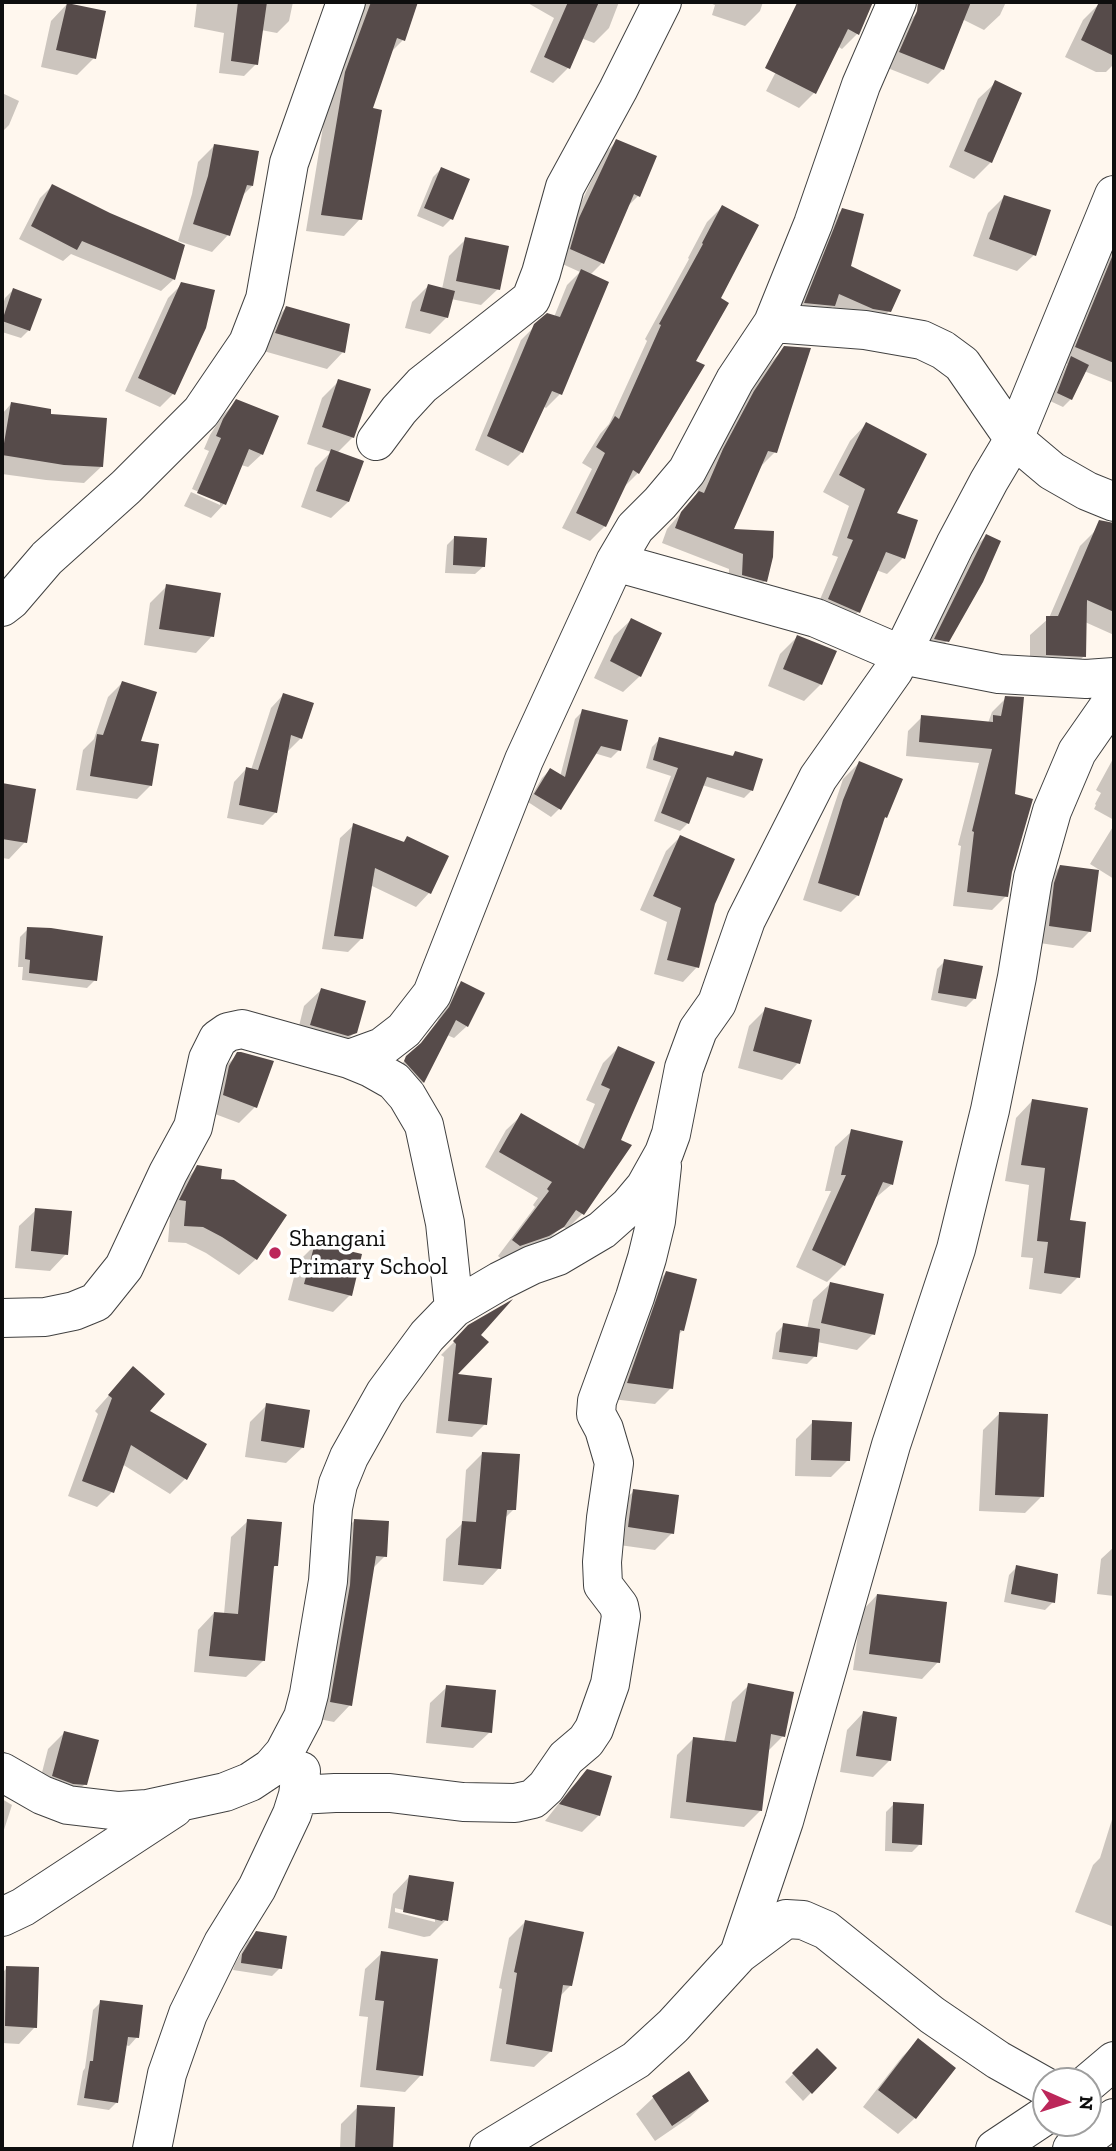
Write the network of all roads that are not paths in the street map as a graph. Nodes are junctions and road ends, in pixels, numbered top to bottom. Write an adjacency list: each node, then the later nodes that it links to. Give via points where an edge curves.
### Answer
1 (346, 2): 10 (street, via 289,163 265,299 248,344 201,412 47,558)
2 (662, 2): 7 (street, via 565,187 531,299 422,386)
3 (897, 2): 5 (street, via 861,85)
4 (1114, 195): 6 (street)
5 (773, 323): 6 (street, via 865,330 922,340 943,350 962,363); 9 (street, via 735,380 687,471 635,528)
6 (1014, 439): 8 (street, via 1052,471); 11 (street, via 955,545)
7 (376, 440)
8 (1114, 502)
9 (615, 562): 11 (street, via 816,618); 14 (street, via 524,760 432,994 404,1030 382,1047)
10 (2, 607)
11 (902, 655): 12 (street, via 999,674); 15 (street, via 818,778 746,920 717,1003 698,1030 684,1068)
12 (1114, 677)
13 (1114, 699): 23 (street, via 1077,752 1052,811 1032,878 990,1110 956,1249 891,1446 784,1821)
14 (349, 1059): 16 (street, via 394,1082 424,1125 445,1223); 17 (street, via 242,1029 218,1039 208,1059 193,1127 124,1267 96,1301 74,1311)
15 (664, 1153): 16 (street, via 645,1187 601,1230); 20 (street, via 647,1258 597,1401 596,1414 614,1463 603,1585 621,1616 610,1684 594,1729 533,1799 515,1803 390,1793)
16 (454, 1308): 18 (street, via 384,1393 338,1484 328,1581)
17 (2, 1318)
18 (303, 1717): 20 (street); 21 (street, via 271,1768 225,1792)
19 (2, 1772): 21 (street, via 68,1805 119,1811)
20 (298, 1796): 27 (street, via 257,1888 188,2014 167,2074)
21 (184, 1801): 22 (street)
22 (2, 1917)
23 (739, 1954): 24 (street, via 786,1919 803,1920 826,1930 932,2015); 28 (street, via 636,2060)
24 (1032, 2079)
25 (1114, 2118): 30 (street)
26 (1032, 2124): 29 (street)
27 (152, 2149)
28 (489, 2149)
29 (995, 2149)
30 (1072, 2149)

